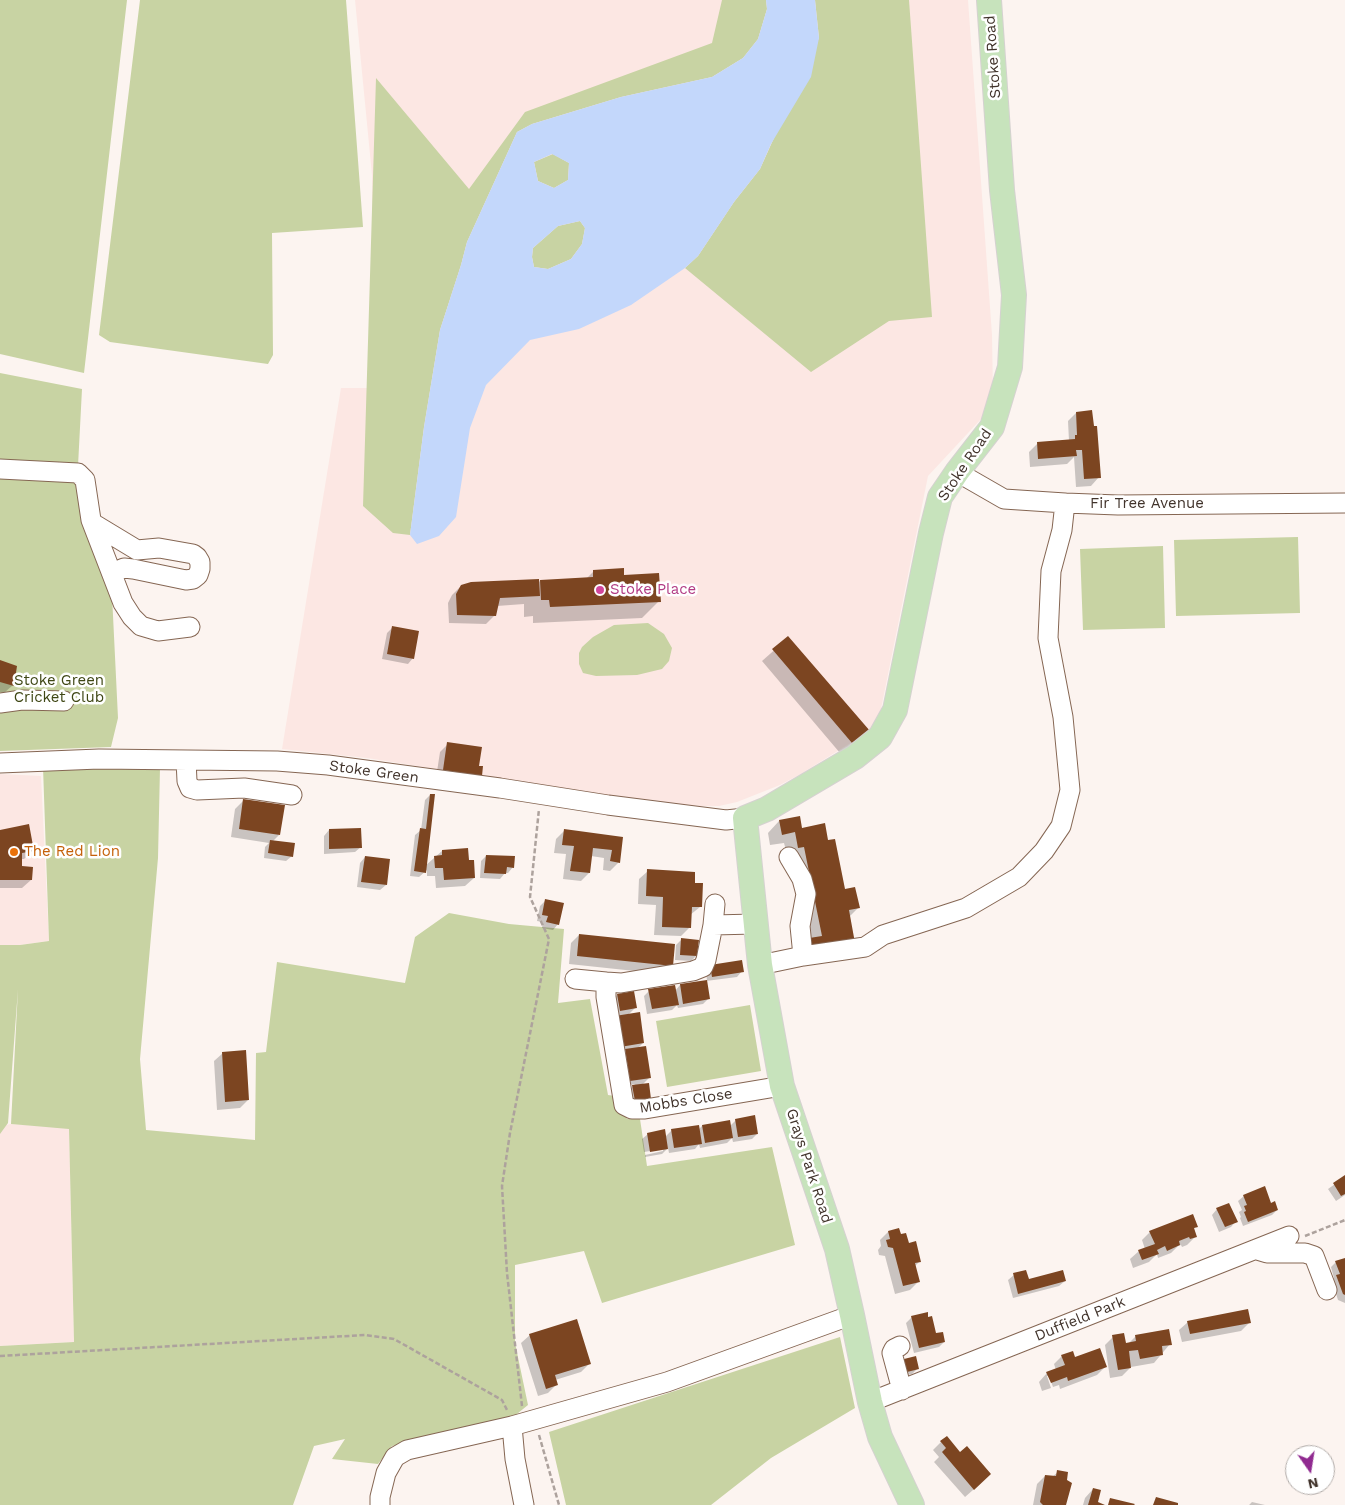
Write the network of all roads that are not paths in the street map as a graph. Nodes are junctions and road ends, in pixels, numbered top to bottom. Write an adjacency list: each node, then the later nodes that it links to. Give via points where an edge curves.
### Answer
1 (989, 0): 3 (main road, Stoke Road, via 1002,190 1014,295 1010,366 992,427)
2 (0, 469): 6 (street, via 78,474 87,488)
3 (957, 472): 4 (street, Fir Tree Avenue, via 1004,499); 16 (main road, Stoke Road, via 940,497 895,710 880,737 855,757 767,809)
4 (1066, 503): 5 (street, Fir Tree Avenue); 21 (street, via 1051,571 1048,638 1063,717 1070,790 1061,826 1044,851 1019,877 966,908 883,935 865,947)
5 (1345, 503)
6 (91, 520): 7 (street); 9 (street)
7 (137, 550): 8 (street); 8 (street, via 159,548 193,554 200,562 200,569 193,579 186,580)
8 (134, 569): 9 (street, via 124,568)
9 (112, 573): 10 (street, via 132,617 141,626 158,631)
10 (190, 627)
11 (64, 701): 12 (street)
12 (0, 703)
13 (186, 760): 14 (street, Stoke Green); 15 (street, via 188,786 196,790 244,788); 16 (street, Stoke Green, via 328,765 726,820)
14 (0, 763)
15 (292, 795)
16 (745, 818): 19 (main road, Grays Park Road)
17 (788, 857): 21 (street, via 802,879 806,894 800,926)
18 (715, 904): 20 (street)
19 (755, 924): 20 (street); 22 (main road, Grays Park Road)
20 (713, 926): 24 (street, via 703,967 630,982)
21 (803, 956): 22 (street)
22 (760, 965): 25 (main road, Grays Park Road)
23 (575, 978): 24 (street)
24 (606, 982): 25 (street, Mobbs Close, via 622,1096 624,1104 632,1109)
25 (782, 1086): 29 (main road, Grays Park Road, via 836,1249)
26 (1289, 1236): 27 (street, Duffield Park)
27 (1254, 1249): 28 (street, via 1314,1256); 31 (street, Duffield Park)
28 (1327, 1290)
29 (852, 1315): 32 (main road, Grays Park Road); 33 (street, via 667,1382)
30 (900, 1346): 31 (street, via 892,1353)
31 (902, 1390): 32 (street, Duffield Park)
32 (870, 1402): 36 (main road, Grays Park Road, via 880,1437)
33 (524, 1423): 34 (street, via 407,1450 395,1457 386,1473); 35 (street, via 515,1459)
34 (380, 1505)
35 (524, 1505)
36 (912, 1505)

